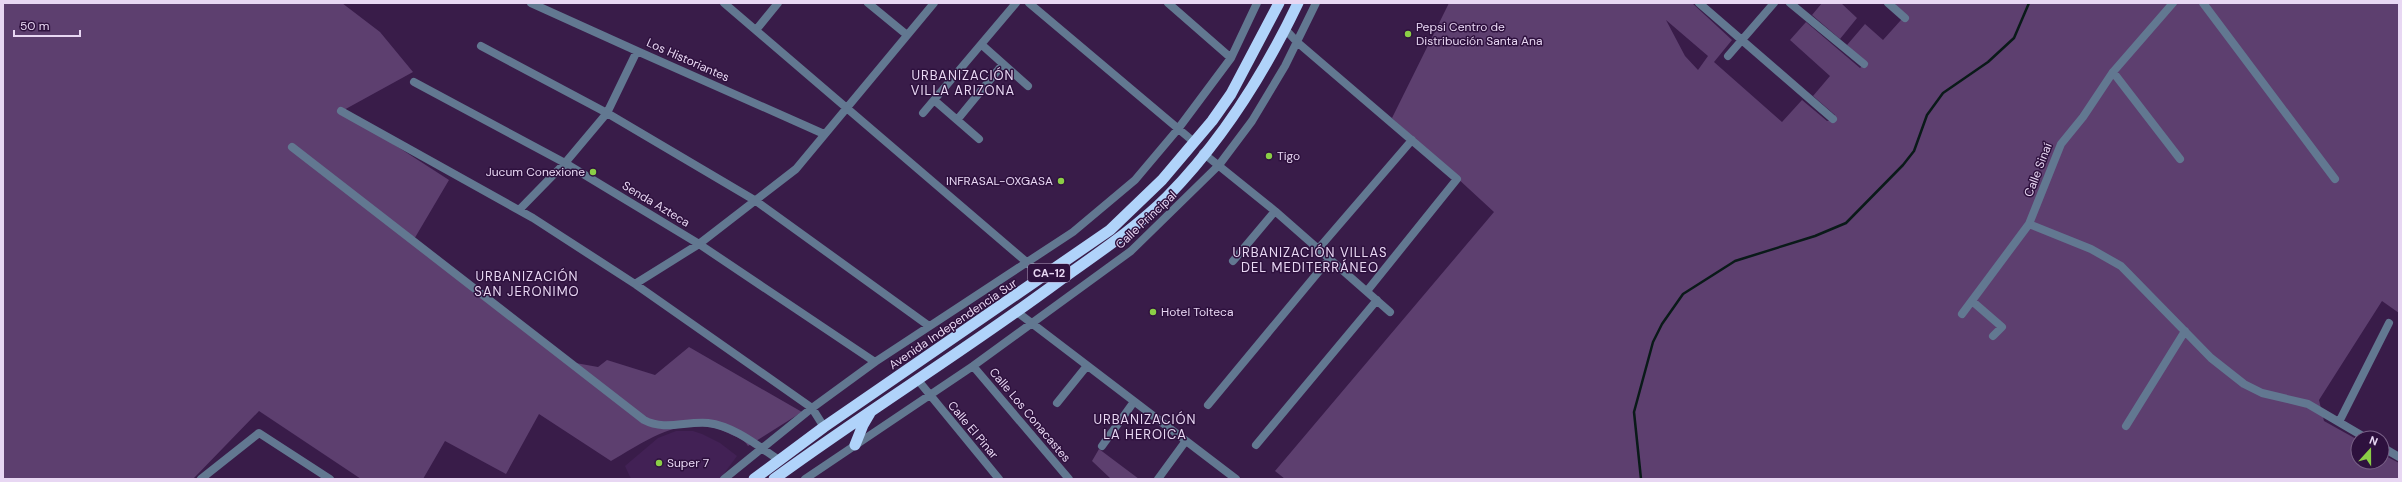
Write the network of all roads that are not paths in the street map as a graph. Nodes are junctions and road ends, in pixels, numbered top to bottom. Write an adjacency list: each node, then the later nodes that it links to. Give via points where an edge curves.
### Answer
1 (531, 3): 27 (street)
2 (724, 3): 21 (street)
3 (778, 3): 21 (street)
4 (868, 3): 22 (street)
5 (934, 3): 22 (street)
6 (1016, 3): 25 (street)
7 (1028, 3): 42 (street)
8 (1168, 3): 29 (street)
9 (1257, 3): 29 (street)
10 (1279, 3): 46 (highway, Avenida Independencia Sur / CA-12, via 1231,94)
11 (1298, 3): 20 (highway, CA-12)
12 (1316, 3): 24 (street, Calle Principal)
13 (1699, 3): 23 (street)
14 (1774, 3): 23 (street)
15 (1790, 3): 31 (street)
16 (1888, 3): 19 (street)
17 (2173, 3): 32 (street, Calle Sinaí)
18 (2203, 3): 52 (street)
19 (1905, 18)
20 (1285, 29): 24 (street); 48 (highway, CA-12, via 1254,85)
21 (756, 30): 36 (street)
22 (907, 35): 36 (street)
23 (1741, 41): 28 (street); 40 (street)
24 (1297, 42): 45 (street); 51 (street, Calle Principal, via 1252,121)
25 (982, 45): 30 (street); 35 (street)
26 (481, 46): 38 (street)
27 (637, 51): 38 (street, Los Historiantes); 43 (street, Los Historiantes)
28 (1728, 56)
29 (1231, 58): 42 (street)
30 (1003, 64): 34 (street); 41 (street)
31 (1864, 64)
32 (2113, 72): 49 (street); 56 (street, Calle Sinaí, via 2083,118 2060,144)
33 (414, 82): 50 (street, Senda Azteca)
34 (1028, 86)
35 (934, 100): 39 (street); 41 (street)
36 (847, 107): 43 (street); 60 (street)
37 (342, 111): 54 (street)
38 (607, 113): 50 (street, Los Historiantes); 53 (street)
39 (923, 113)
40 (1833, 119)
41 (957, 120): 44 (street)
42 (1178, 129): 46 (street); 60 (street, via 1135,180 1073,232)
43 (824, 134): 53 (street, via 796,169)
44 (979, 139)
45 (1412, 140): 58 (street); 64 (street, via 1457,179)
46 (1194, 142): 62 (highway, Avenida Independencia Sur / CA-12, via 1162,180 1110,230)
47 (292, 147): 93 (street, via 644,420 664,427 709,423 742,436)
48 (1203, 153): 51 (street); 67 (highway, CA-12, via 1167,197 1117,239)
49 (2180, 159)
50 (565, 163): 54 (street, Los Historiantes); 57 (street, Senda Azteca)
51 (1219, 165): 55 (street); 71 (street, Calle Principal, via 1131,251)
52 (2335, 178)
53 (756, 201): 57 (street); 72 (street)
54 (519, 210): 63 (street)
55 (1275, 211): 58 (street); 61 (street)
56 (2029, 224): 66 (street, Calle Sinaí); 73 (street, via 2091,249 2121,266)
57 (699, 244): 63 (street); 75 (street, Senda Azteca)
58 (1319, 248): 59 (street)
59 (1330, 258): 64 (street); 82 (street)
60 (1026, 261): 62 (street); 72 (street)
61 (1233, 261)
62 (1044, 277): 87 (highway, Avenida Independencia Sur / CA-12)
63 (634, 284): 84 (street)
64 (1367, 291): 65 (street)
65 (1377, 300): 68 (street); 91 (street)
66 (1972, 301): 69 (street, Calle Sinaí); 74 (street, via 2002,327)
67 (1017, 312): 71 (street); 78 (highway, CA-12)
68 (1390, 312)
69 (1962, 314)
70 (2389, 323): 85 (street)
71 (1031, 324): 76 (street, Calle Principal); 77 (street)
72 (930, 326): 75 (street)
73 (2185, 331): 85 (street, via 2211,358 2244,384 2262,392 2308,404); 86 (street)
74 (1993, 336)
75 (875, 362): 84 (street)
76 (973, 366): 79 (street, Calle Principal); 104 (street, Calle Los Conacastes)
77 (1086, 367): 80 (street); 81 (street)
78 (917, 379): 79 (street, Calle El Pinar); 83 (highway, CA-12)
79 (929, 396): 90 (street, Calle Principal); 103 (street, Calle El Pinar)
80 (1057, 403)
81 (1133, 403): 89 (street); 92 (street)
82 (1208, 404)
83 (874, 407): 90 (highway); 101 (highway, CA-12)
84 (812, 408): 87 (street); 93 (street)
85 (2338, 422): 88 (street)
86 (2126, 426)
87 (824, 427): 96 (highway, Avenida Independencia Sur / CA-12)
88 (2352, 430)
89 (1185, 442): 105 (street); 106 (street)
90 (855, 445): 102 (street, Calle Principal)
91 (1256, 445)
92 (1102, 446)
93 (763, 449): 96 (street); 99 (street)
94 (2390, 453): 95 (street)
95 (2399, 458)
96 (779, 460): 100 (highway, Avenida Independencia Sur / CA-12)
97 (201, 479): 98 (street, via 259,433)
98 (330, 479)
99 (724, 479)
100 (754, 479)
101 (774, 479)
102 (806, 479)
103 (999, 479)
104 (1069, 479)
105 (1158, 479)
106 (1236, 479)

